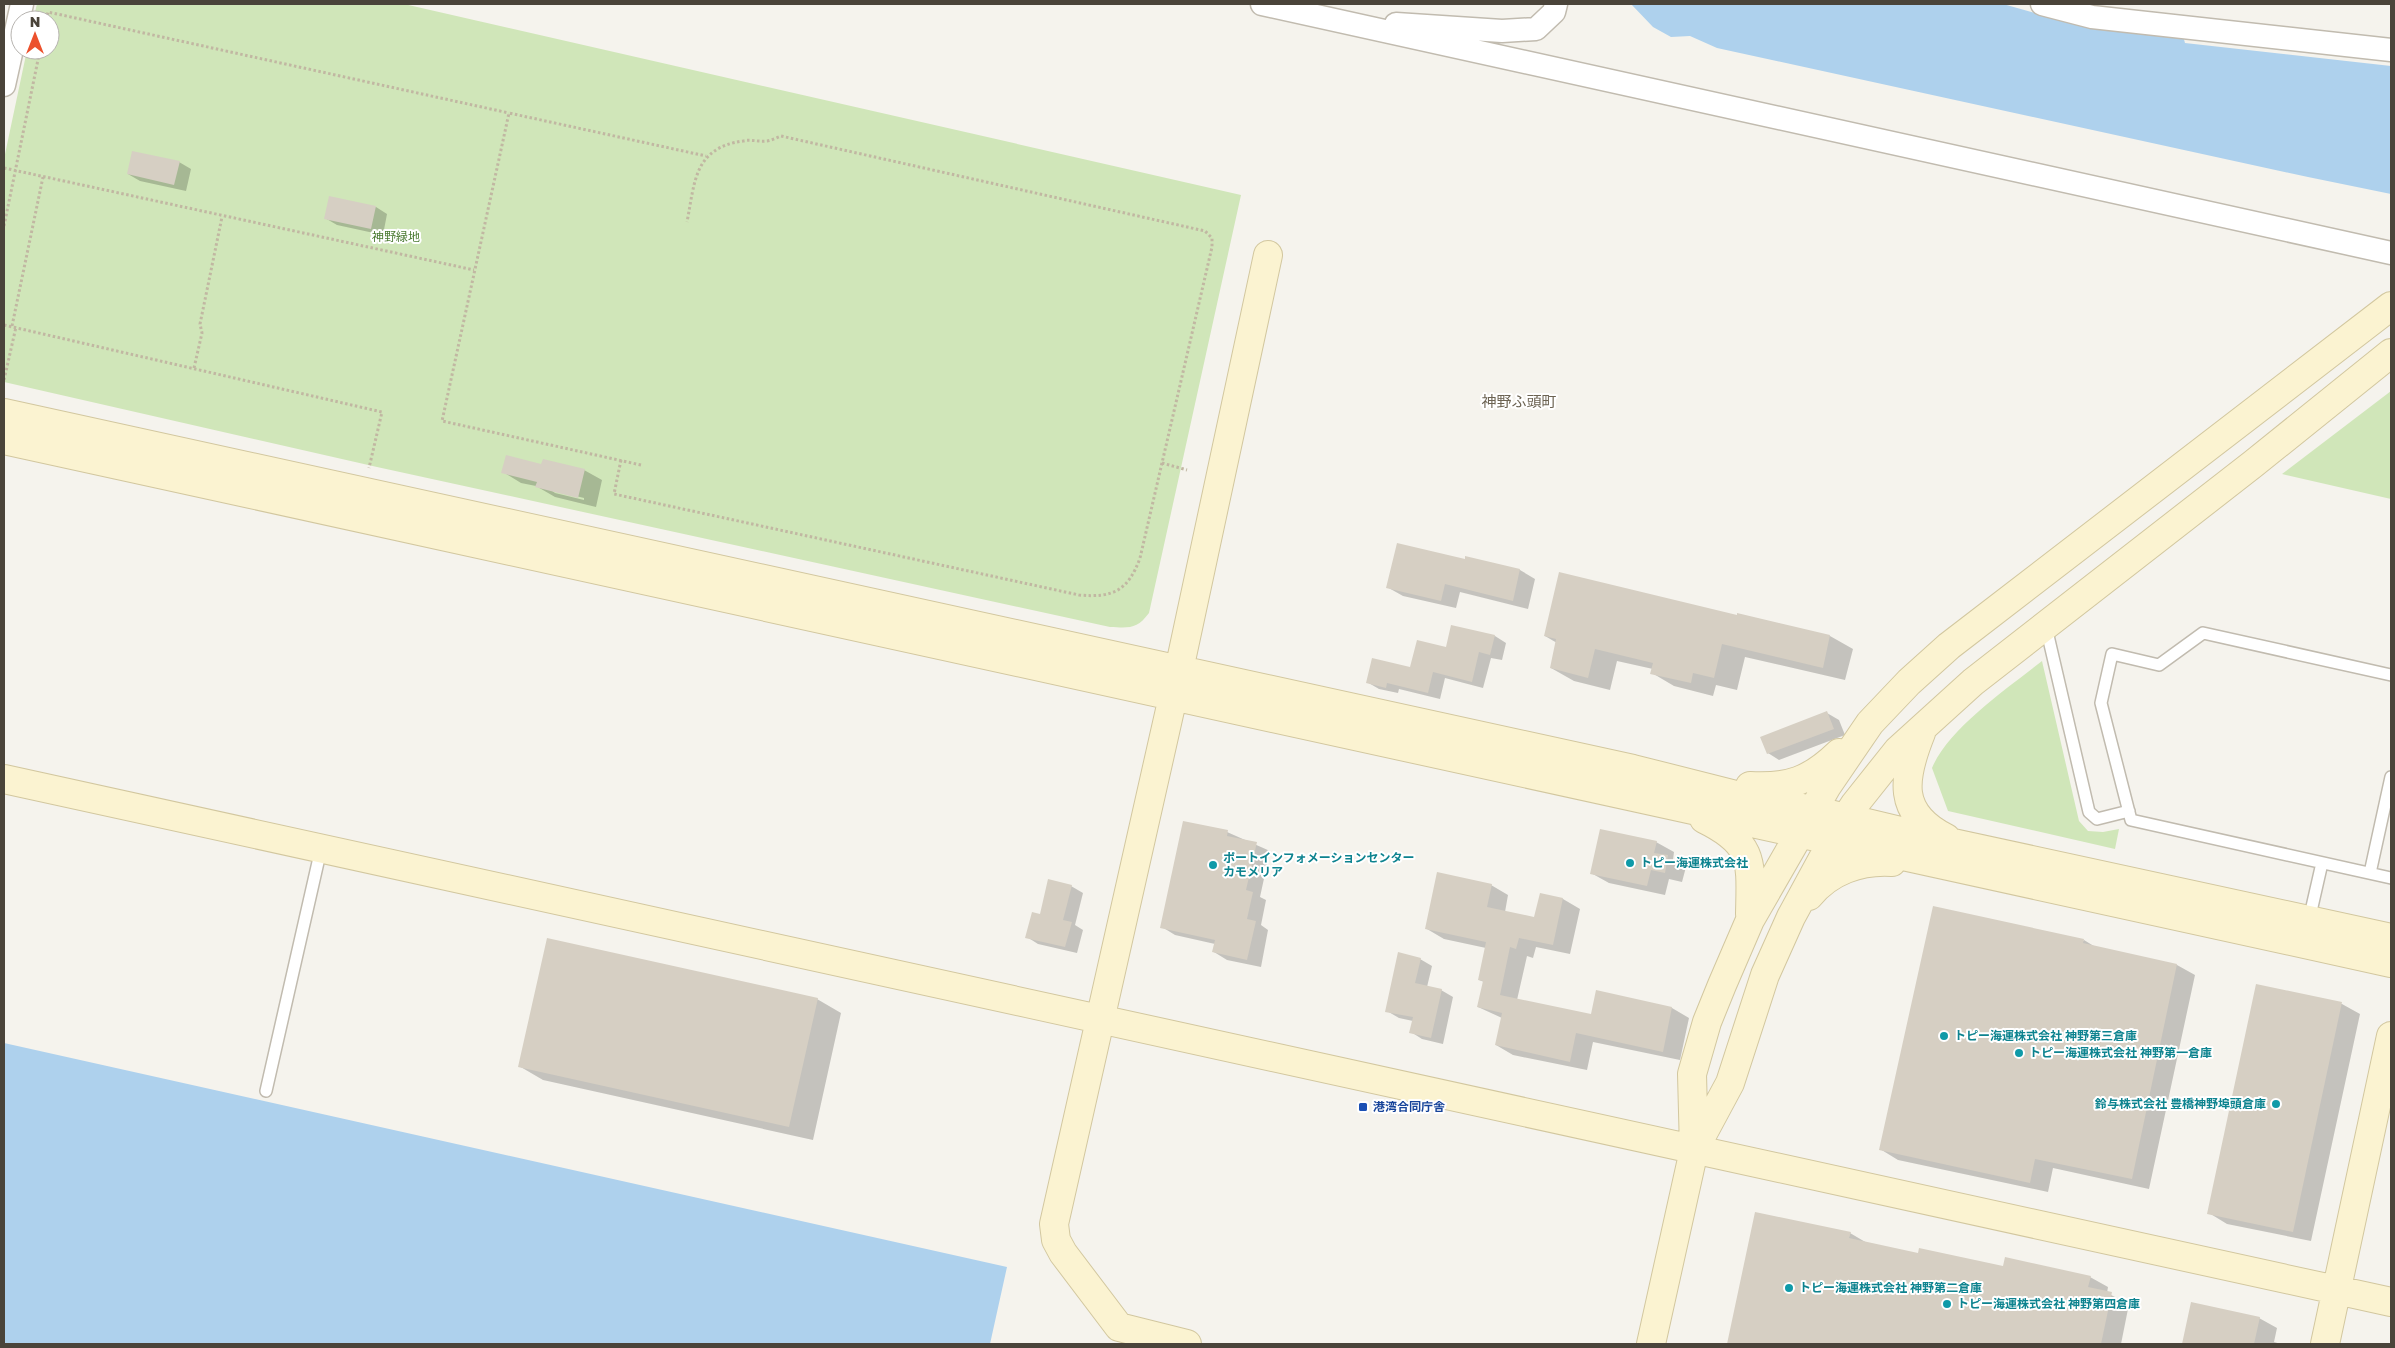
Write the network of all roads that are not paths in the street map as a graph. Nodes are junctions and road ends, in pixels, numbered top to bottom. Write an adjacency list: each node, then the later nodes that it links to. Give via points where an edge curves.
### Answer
1 (22, 4): 9 (street)
2 (1262, 4): 7 (street)
3 (1556, 4): 7 (street, via 1554,12 1536,29 1521,31)
4 (2042, 4): 6 (street, via 2092,17)
5 (2138, 4): 6 (street)
6 (2152, 22): 8 (street)
7 (1345, 23): 10 (street)
8 (2391, 50)
9 (4, 85)
10 (2391, 254)
11 (1268, 255): 17 (street)
12 (2387, 310): 20 (street, via 1949,646)
13 (2391, 353): 16 (street)
14 (4, 413): 17 (street)
15 (4, 440): 19 (street)
16 (2045, 624): 21 (street); 27 (lane, via 2089,812 2097,819)
17 (1179, 670): 19 (street); 24 (street)
18 (2391, 675): 27 (lane, via 2203,633 2159,665 2112,654 2101,703)
19 (1173, 696): 25 (street); 41 (street)
20 (1870, 723): 24 (street, via 1820,770 1789,785 1772,787); 26 (street)
21 (1924, 725): 28 (street, via 1898,750); 32 (street, via 1907,775 1908,797 1918,819)
22 (2391, 776): 34 (lane)
23 (4, 779): 31 (street)
24 (1688, 782): 26 (street)
25 (1679, 807): 29 (street); 37 (street, via 1733,836 1747,855 1751,876)
26 (1813, 810): 28 (street); 29 (street)
27 (2129, 812): 33 (lane, via 2131,820)
28 (1846, 818): 30 (street); 32 (street)
29 (1800, 834): 30 (street); 37 (street)
30 (1832, 841): 32 (street); 36 (street)
31 (321, 849): 41 (street); 43 (lane)
32 (1957, 856): 36 (street, via 1857,864 1818,884); 38 (street); 40 (street)
33 (2322, 863): 34 (lane); 38 (lane)
34 (2370, 873): 35 (lane)
35 (2391, 878)
36 (1791, 917): 44 (street, via 1765,975 1730,1083)
37 (1750, 920): 44 (street, via 1707,1022 1692,1074)
38 (2309, 920): 39 (street)
39 (2391, 938)
40 (2391, 963)
41 (1100, 1020): 44 (street); 47 (street, via 1054,1224 1056,1240 1118,1332)
42 (2391, 1036): 45 (street)
43 (266, 1091)
44 (1694, 1150): 45 (street); 48 (street)
45 (2338, 1290): 46 (street); 49 (street)
46 (2391, 1302)
47 (1187, 1344)
48 (1651, 1344)
49 (2325, 1344)

